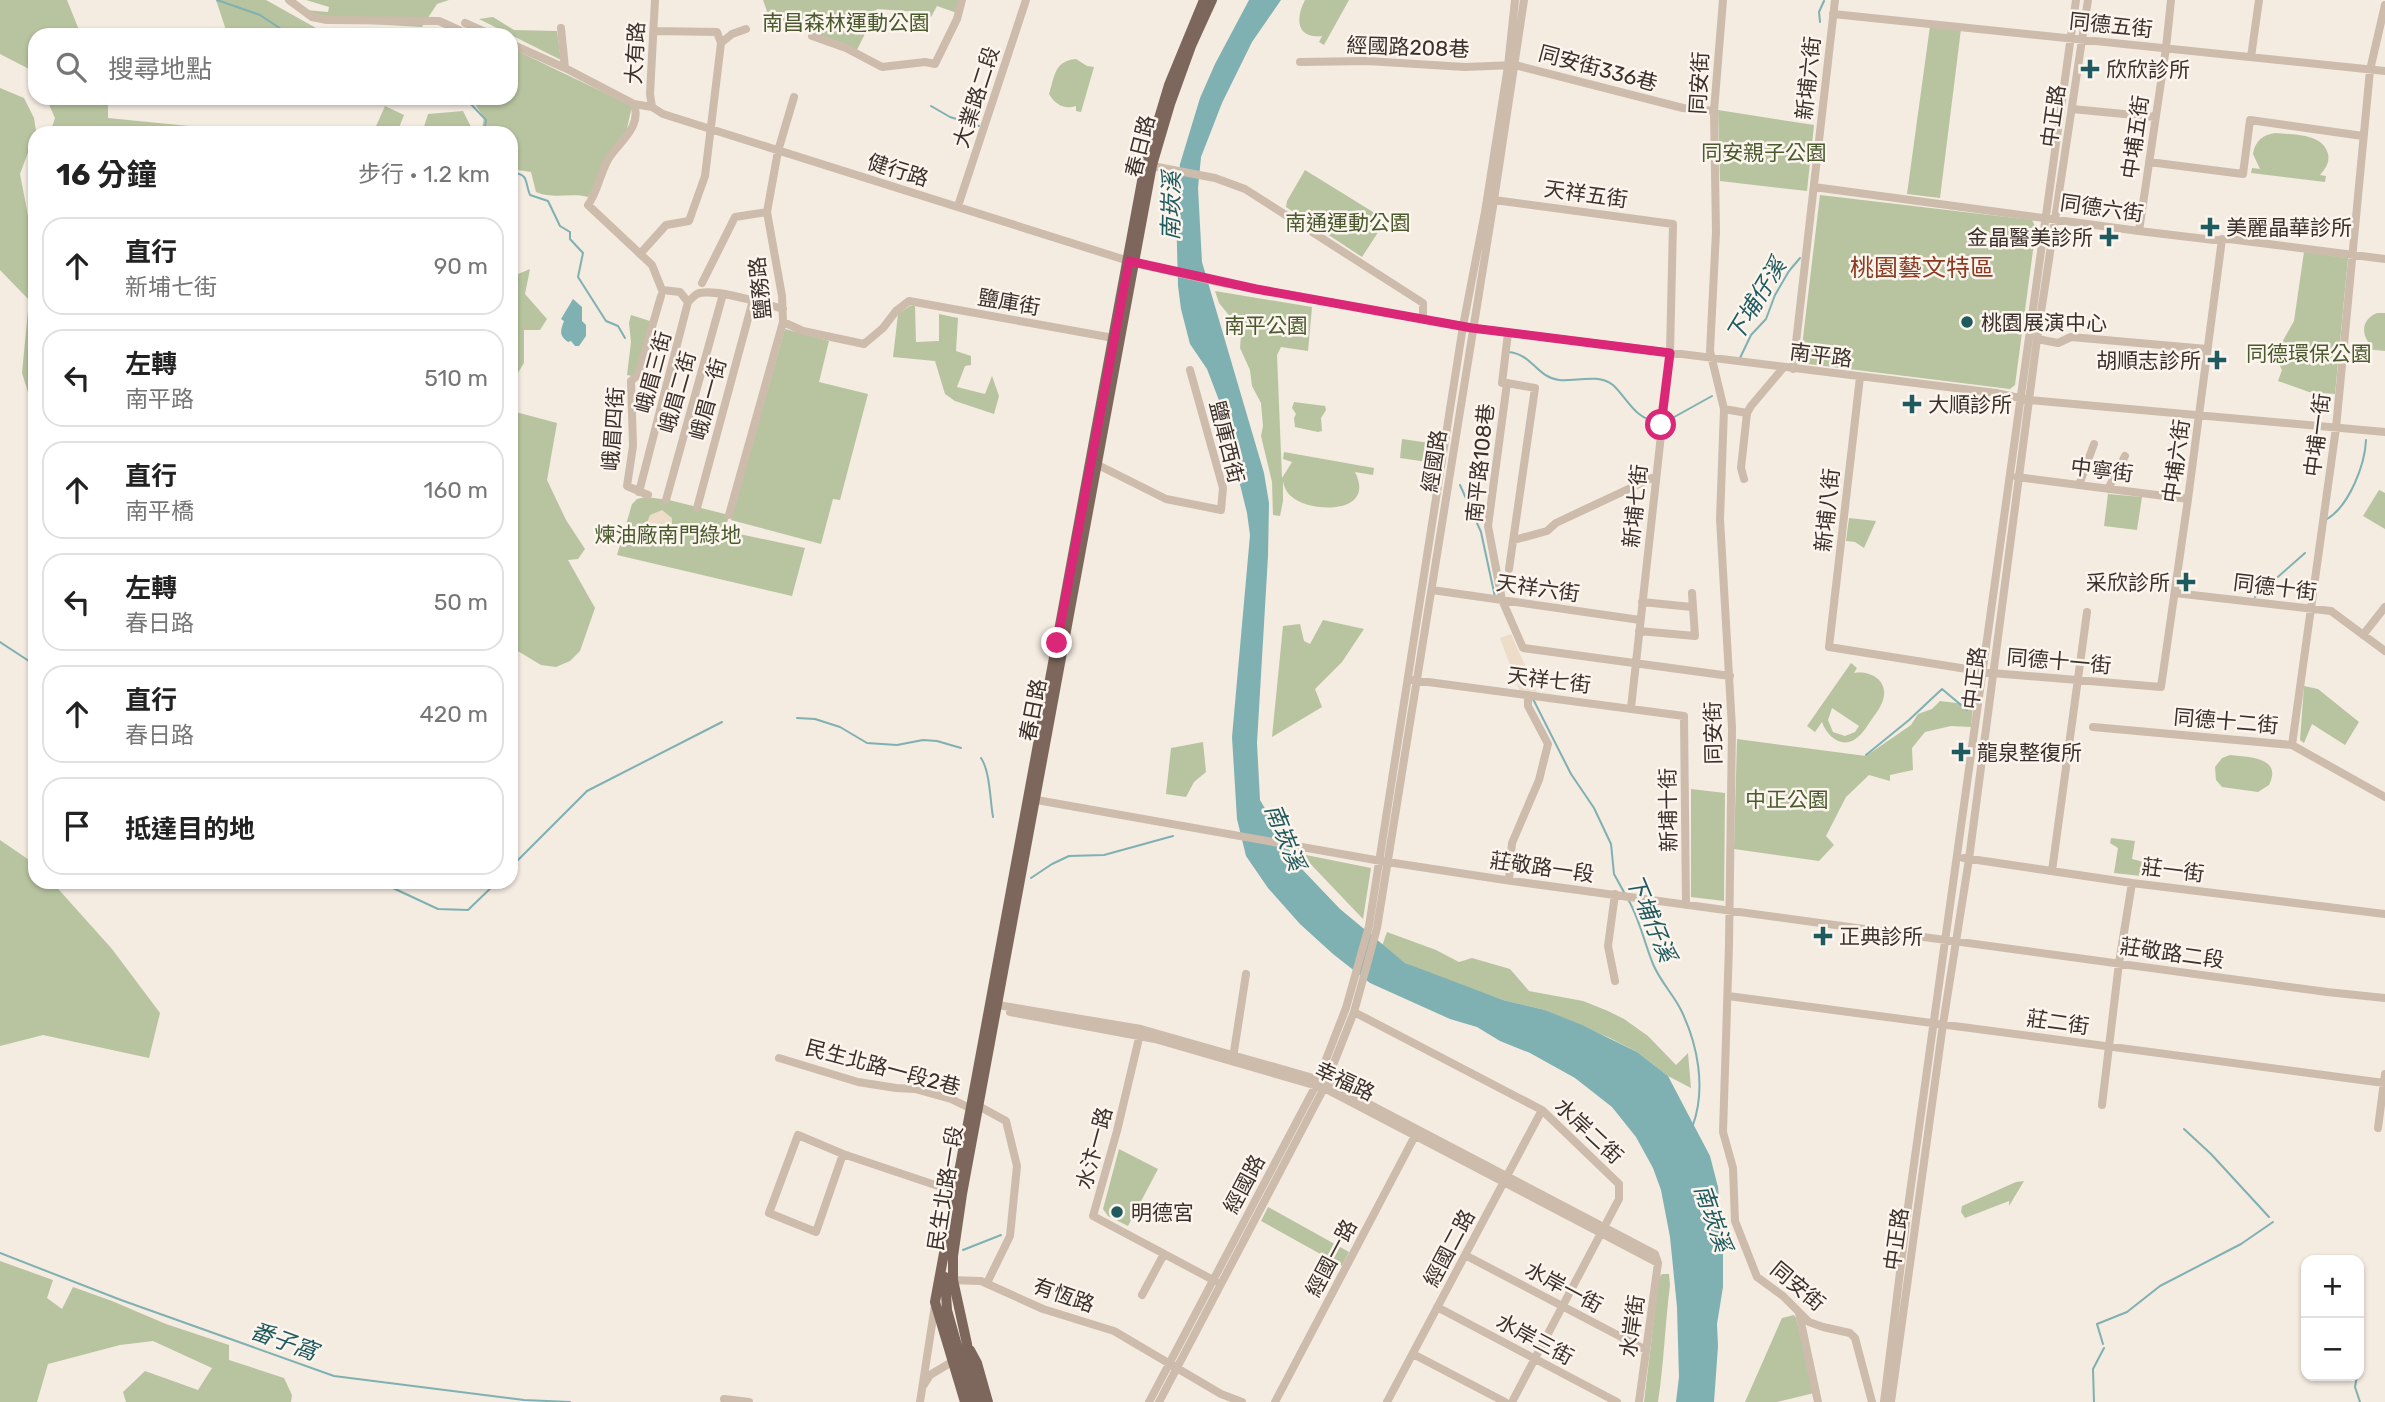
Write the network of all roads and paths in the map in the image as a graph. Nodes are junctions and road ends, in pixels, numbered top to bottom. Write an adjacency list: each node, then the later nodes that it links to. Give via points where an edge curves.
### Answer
1 (289, 0): 17 (street, via 312,18 439,22)
2 (655, 0): 20 (street, 大有路)
3 (962, 0): 21 (street, via 935,64 882,67)
4 (1026, 0): 46 (street, 大業路二段)
5 (1204, 0): 43 (main road, 春日路, via 1169,85)
6 (1212, 0): 43 (main road, 春日路)
7 (1515, 0): 29 (street, 經國路)
8 (1524, 0): 29 (street, 經國路)
9 (1723, 0): 37 (street, 同安街)
10 (1835, 0): 16 (street, 新埔六街)
11 (2076, 0): 22 (street, 中正路)
12 (2088, 0): 23 (street, 中正路)
13 (2171, 0): 26 (street, 中埔五街)
14 (2259, 0): 27 (street)
15 (2385, 5): 31 (street, 中埔一街)
16 (1833, 14): 22 (street, 同德五街); 44 (street, 新埔六街)
17 (469, 28)
18 (561, 28): 30 (street)
19 (746, 29): 24 (street)
20 (654, 32): 24 (street, via 717,32); 35 (street, 大有路)
21 (812, 36)
22 (2071, 38): 23 (street, 同德五街); 48 (street, 中正路)
23 (2082, 40): 26 (street, 同德五街); 36 (street, 中正路)
24 (722, 43): 39 (street)
25 (518, 47): 30 (street, 健行路)
26 (2166, 48): 27 (street, 同德五街); 38 (street, 中埔五街)
27 (2251, 57): 31 (street, 同德五街)
28 (1300, 62): 29 (street, 經國路208巷)
29 (1512, 65): 37 (street, 同安街336巷, via 1683,108); 45 (street, 經國路); 65 (street, 經國路)
30 (565, 68): 34 (street, 健行路)
31 (2370, 70): 32 (street, 同德五街); 40 (street, 中埔一街)
32 (2385, 71)
33 (794, 97): 41 (street, 鹽務路)
34 (634, 104): 35 (street, 健行路); 52 (street, via 632,130 608,160 588,205)
35 (652, 107): 39 (street, 健行路)
36 (2072, 109): 38 (street); 48 (street, 中正路)
37 (1714, 111): 71 (street, 同安街)
38 (2155, 117): 42 (street, 中埔五街)
39 (711, 129): 41 (street, 健行路); 52 (street, via 705,176 689,221 666,225)
40 (2363, 136): 42 (street, via 2250,120 2243,174); 53 (street, 中埔一街)
41 (778, 151): 46 (street, 健行路); 47 (street, 鹽務路)
42 (2149, 163): 50 (street, 中埔五街)
43 (1149, 165): 55 (main road, 春日路); 63 (street, via 1245,189 1423,303)
44 (1814, 187): 48 (street, 同德六街); 72 (street, 新埔六街)
45 (1494, 200): 49 (street, 天祥五街); 65 (street, 經國路)
46 (958, 206): 55 (street, 健行路)
47 (767, 212): 56 (street, via 735,216); 62 (street, 鹽務路)
48 (2051, 219): 50 (street, 同德六街); 68 (street, 中正路); 76 (street, 中正路)
49 (1673, 224): 70 (street, 新埔七街)
50 (2139, 231): 51 (street, 同德六街)
51 (2222, 239): 53 (street, 同德六街); 69 (street, 中埔六街)
52 (640, 254): 61 (street, via 655,270 662,290 680,292)
53 (2353, 255): 54 (street, 同德六街); 80 (street, 中埔一街)
54 (2385, 259)
55 (1136, 263): 57 (street, 健行路); 67 (main road, 春日路)
56 (702, 283)
57 (1256, 289): 63 (street, 南平路)
58 (723, 295): 60 (street); 61 (street, via 706,292); 92 (street, 峨眉二街)
59 (661, 296): 90 (street, 峨眉四街, via 638,375 631,381 633,446 627,486)
60 (753, 300): 62 (street); 93 (street, 峨眉一街)
61 (688, 302): 90 (street, 峨眉三街)
62 (783, 309): 64 (street, 鹽務路)
63 (1423, 319): 65 (street, 南平路)
64 (783, 321): 67 (street, 鹽庫街, via 803,331 864,344 909,301); 94 (street, 鹽務路)
65 (1468, 327): 66 (street, 南平路); 97 (street, 經國路); 115 (street, 經國路)
66 (1508, 333): 70 (street, 南平路); 75 (street, 南平路108巷, via 1502,383)
67 (1117, 339): 84 (main road, 春日路)
68 (2037, 339): 69 (street); 76 (street, 中正路)
69 (2207, 349): 79 (street, 中埔六街)
70 (1670, 353): 71 (street, 南平路); 85 (street, 新埔七街)
71 (1712, 359): 72 (street, 南平路); 77 (street, 同安街)
72 (1788, 368): 74 (street, 南平路); 78 (street)
73 (1190, 370): 84 (street, 鹽庫西街, via 1223,488 1221,510 1166,499)
74 (1860, 377): 76 (street, 南平路); 109 (street, 新埔八街)
75 (1507, 383): 95 (street, via 1535,388); 100 (street, 南平路108巷, via 1488,518)
76 (2025, 398): 79 (street, 南平路); 86 (street, 中正路)
77 (1724, 410): 78 (street); 113 (street, 同安街, via 1720,520)
78 (1747, 413): 87 (street)
79 (2199, 415): 80 (street, 南平路); 91 (street, 中埔六街)
80 (2336, 428): 81 (street, 南平路); 104 (street, 中埔一街)
81 (2385, 432)
82 (2094, 444): 88 (street)
83 (2125, 456): 89 (street)
84 (1094, 463): 123 (main road, 春日路)
85 (1656, 476): 95 (street, via 1547,531); 101 (street, 新埔七街)
86 (2016, 477): 88 (street, 中寧街); 112 (street, 中正路)
87 (1744, 479)
88 (2079, 485): 89 (street, 中寧街)
89 (2108, 489): 91 (street, 中寧街)
90 (643, 493)
91 (2188, 499): 99 (street, 中埔六街)
92 (666, 500)
93 (697, 508)
94 (729, 515)
95 (1514, 540): 96 (street)
96 (1509, 569)
97 (1432, 590): 100 (street, 天祥六街); 115 (street, 經國路)
98 (1692, 593): 102 (street)
99 (2175, 593): 104 (street, 同德十街); 116 (street, 中埔六街)
100 (1498, 599): 106 (street, 天祥六街); 111 (street, 南平路108巷, via 1523,648)
101 (1642, 602): 102 (street); 106 (street, 新埔七街)
102 (1692, 607): 107 (street, via 1695,636)
103 (2385, 607): 108 (street)
104 (2311, 608): 108 (street, 同德十街, via 2331,611); 121 (street, 中埔一街)
105 (2087, 612): 114 (street)
106 (1640, 620): 107 (street, 新埔七街)
107 (1639, 631): 111 (street, 新埔七街)
108 (2363, 635): 110 (street, 同德十街)
109 (1829, 647): 112 (street, 同德十一街)
110 (2385, 651)
111 (1635, 663): 113 (street); 118 (street, 新埔七街)
112 (1988, 672): 114 (street, 同德十一街); 124 (street, 中正路); 125 (street, 中正路)
113 (1730, 677): 132 (street, 同安街)
114 (2079, 679): 116 (street, 同德十一街); 127 (street)
115 (1413, 680): 117 (street, 天祥七街); 126 (street, 經國路)
116 (2161, 687)
117 (1531, 695): 118 (street, 天祥七街); 128 (street, via 1528,706 1548,744 1539,780 1511,843)
118 (1631, 708): 119 (street, 天祥七街)
119 (1684, 716): 131 (street, 新埔十街)
120 (2093, 727): 121 (street, 同德十二街)
121 (2292, 745): 122 (street, 同德十二街)
122 (2385, 797)
123 (1032, 799): 126 (street, 莊敬路一段); 142 (main road, 春日路)
124 (1957, 858): 125 (street, 莊一街); 134 (street, 中正路)
125 (1969, 859): 127 (street, 莊一街); 135 (street, 中正路)
126 (1385, 862): 128 (street, 莊敬路一段); 138 (street, 經國路)
127 (2052, 871): 129 (street, 莊一街)
128 (1509, 880): 130 (street, 莊敬路一段)
129 (2132, 883): 133 (street, 莊一街); 136 (street)
130 (1617, 895): 131 (street, 莊敬路一段); 139 (street, via 1608,946)
131 (1686, 905): 132 (street, 莊敬路一段)
132 (1730, 911): 134 (street, 莊敬路一段); 140 (street, 同安街)
133 (2385, 914)
134 (1945, 939): 135 (street, 莊敬路一段); 144 (street, 中正路)
135 (1955, 941): 136 (street, 莊敬路二段); 144 (street, 中正路)
136 (2119, 963): 141 (street, 莊敬路二段); 146 (street)
137 (1247, 974): 148 (street)
138 (1359, 978): 143 (street, 經國路); 150 (street, 經國路)
139 (1615, 981)
140 (1728, 996): 144 (street, 莊二街); 170 (street, 同安街, via 1723,1123 1733,1168 1735,1222 1757,1277)
141 (2385, 998)
142 (993, 1007): 145 (street, 幸福路); 152 (main road, 春日路)
143 (1354, 1012): 150 (street, 經國路); 153 (street, 水岸二街)
144 (1938, 1024): 146 (street, 莊二街); 198 (street, 中正路, via 1906,1218); 199 (street, 中正路)
145 (1140, 1032): 148 (street, 幸福路); 160 (street, 水汴一路, via 1093,1216)
146 (2109, 1046): 149 (street, 莊二街); 151 (street)
147 (779, 1058): 152 (street, 民生北路一段2巷, via 858,1082 915,1089)
148 (1233, 1058): 150 (street, 幸福路)
149 (2384, 1079): 154 (street)
150 (1321, 1083): 155 (street, 幸福路); 164 (street, 經國路)
151 (2102, 1105)
152 (974, 1107): 158 (main road, 民生北路一段); 165 (street, 民生北路一段2巷, via 1006,1121 1017,1166 1010,1236)
153 (1542, 1110): 157 (street, 經國二路); 159 (street, 水岸二街, via 1619,1184 1619,1199)
154 (2378, 1128)
155 (1417, 1133): 157 (street, 幸福路); 190 (street, 經國一路)
156 (843, 1154): 156 (street, via 797,1135 769,1213 816,1232); 158 (street)
157 (1506, 1179): 159 (street, 幸福路); 161 (street, 經國二路)
158 (958, 1193): 163 (main road, 民生北路一段, via 953,1256); 163 (main road, 民生北路一段, via 945,1259)
159 (1603, 1229): 162 (street, 幸福路); 168 (street, 水岸二街)
160 (1164, 1254): 164 (street, 水汴一路); 166 (street)
161 (1465, 1255): 168 (street, 水岸一街); 169 (street, 經國二路)
162 (1657, 1258): 172 (street, 水岸街)
163 (946, 1280): 165 (street, 有恆路); 167 (main road, 民生北路一段); 167 (main road)
164 (1217, 1282): 176 (street, 經國路)
165 (987, 1283): 176 (street, 有恆路, via 1043,1309 1114,1331)
166 (1142, 1295)
167 (946, 1301): 171 (main road, 民生北路一段); 175 (main road); 178 (street, 民生北路一段)
168 (1562, 1306): 172 (street, 水岸一街); 174 (street, 水岸二街)
169 (1437, 1307): 173 (street, 經國二路); 174 (street, 水岸三街)
170 (1799, 1312): 196 (street); 197 (street, 同安街, via 1817,1326 1850,1333)
171 (967, 1344): 175 (street); 177 (main road); 186 (main road)
172 (1646, 1350): 195 (street, 水岸街)
173 (1412, 1354): 180 (street, 經國二路); 192 (street)
174 (1535, 1359): 193 (street, 水岸二街); 194 (street, 水岸三街)
175 (956, 1360): 177 (main road); 178 (street, via 930,1375); 183 (main road)
176 (1173, 1366): 187 (street, 經國路); 188 (street, 經國路); 189 (street, 有恆路)
177 (966, 1368): 184 (main road); 185 (main road)
178 (923, 1386): 182 (street, 民生北路一段)
179 (724, 1399): 181 (street)
180 (1388, 1400): 191 (street)
181 (749, 1402)
182 (920, 1402)
183 (965, 1402)
184 (973, 1402)
185 (981, 1402)
186 (988, 1402)
187 (1149, 1402)
188 (1159, 1402)
189 (1242, 1402)
190 (1275, 1402)
191 (1398, 1402)
192 (1505, 1402)
193 (1512, 1402)
194 (1617, 1402)
195 (1639, 1402)
196 (1818, 1402)
197 (1872, 1402)
198 (1884, 1402)
199 (1891, 1402)

